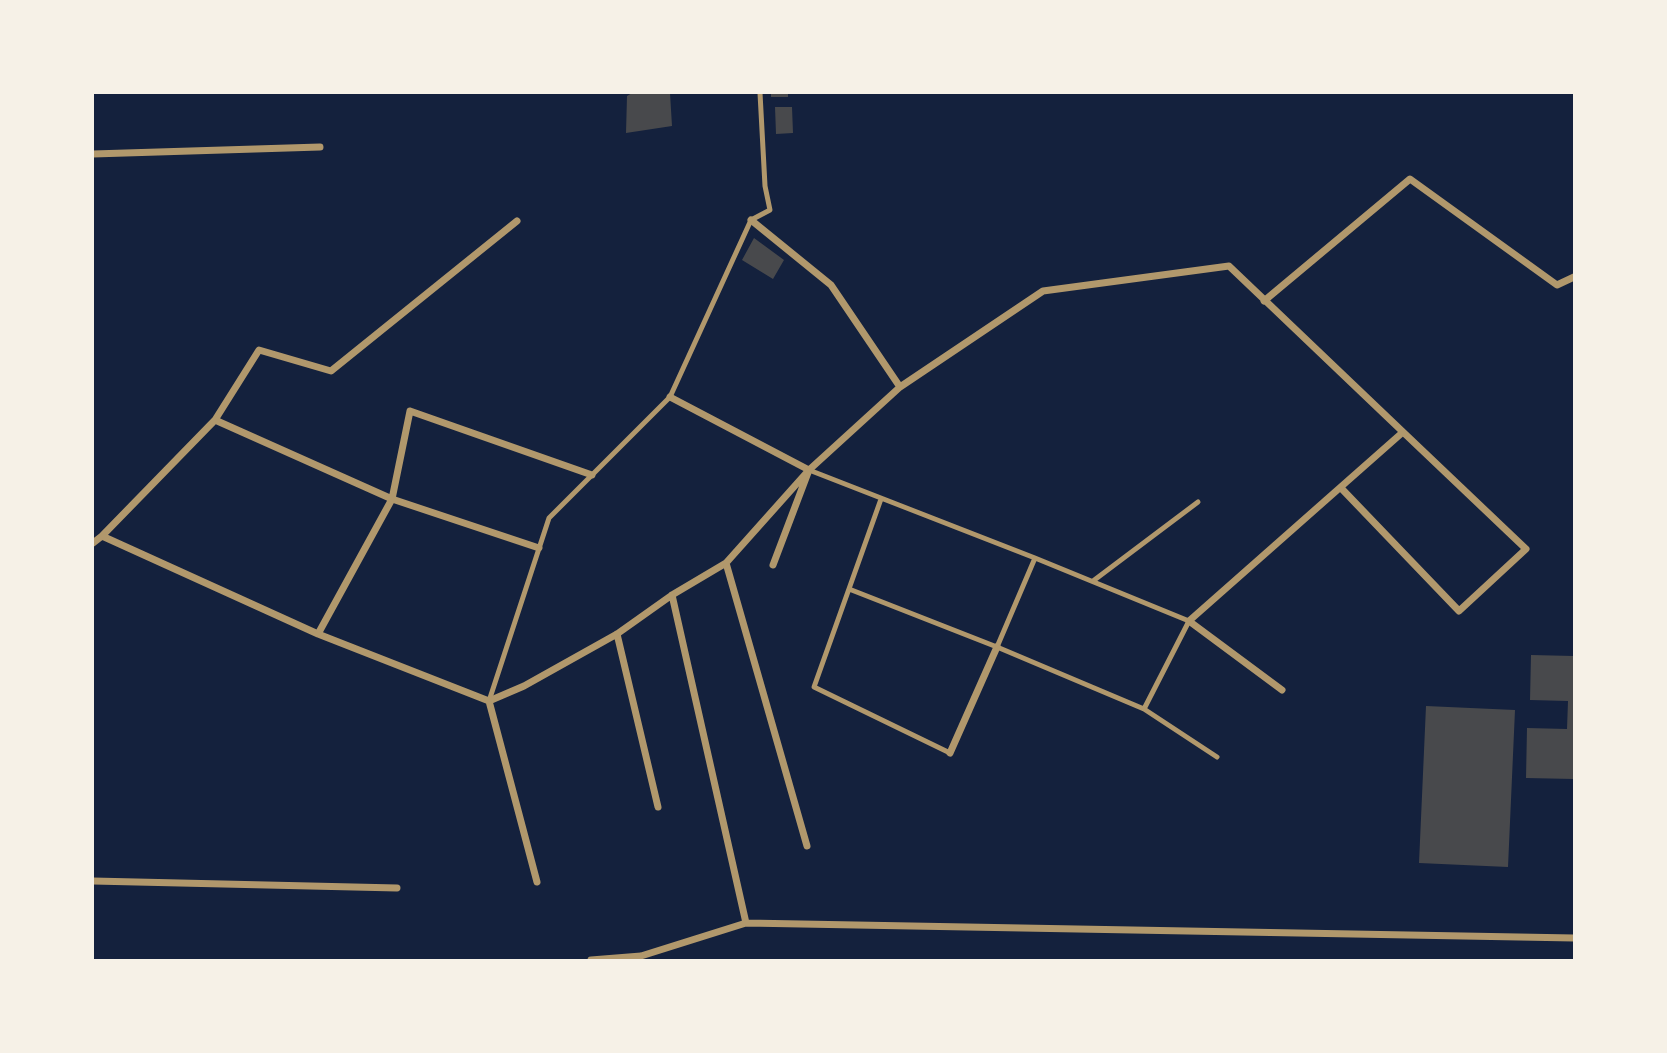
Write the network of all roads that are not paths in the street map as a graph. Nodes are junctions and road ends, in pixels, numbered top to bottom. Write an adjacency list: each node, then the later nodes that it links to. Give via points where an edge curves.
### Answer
1 (760, 93): 4 (lane, via 770,210)
2 (320, 147): 3 (street)
3 (93, 154)
4 (751, 220): 8 (street, via 831,285); 9 (lane)
5 (517, 221): 10 (street, via 331,371 259,350)
6 (1574, 277): 7 (street, via 1557,285 1410,179)
7 (1264, 301): 8 (street, via 1229,266 1043,291); 11 (street)
8 (900, 387): 12 (street)
9 (670, 397): 12 (street); 13 (lane)
10 (215, 420): 15 (street); 18 (street)
11 (1402, 432): 14 (street); 14 (street, via 1526,550 1459,611)
12 (808, 470): 16 (lane); 22 (street); 23 (street)
13 (592, 475): 15 (street, via 410,411); 20 (lane, via 549,518)
14 (1340, 488): 27 (street)
15 (392, 499): 20 (street); 28 (street)
16 (881, 499): 21 (lane); 25 (lane)
17 (1198, 502): 24 (lane)
18 (102, 536): 19 (street); 28 (street)
19 (93, 543)
20 (539, 548): 32 (lane)
21 (1035, 558): 24 (lane); 30 (lane)
22 (726, 563): 26 (street); 37 (street)
23 (773, 565)
24 (1093, 581): 27 (lane)
25 (849, 589): 30 (lane); 34 (lane, via 814,687)
26 (672, 595): 29 (street); 41 (street)
27 (1189, 621): 31 (street); 33 (lane)
28 (318, 634): 32 (street)
29 (617, 634): 32 (street); 36 (street)
30 (997, 647): 33 (lane); 34 (street)
31 (1282, 690)
32 (489, 701): 39 (street)
33 (1144, 709): 35 (lane)
34 (950, 752)
35 (1217, 757)
36 (658, 807)
37 (807, 846)
38 (93, 881): 40 (street)
39 (537, 882)
40 (397, 888)
41 (746, 923): 42 (street); 43 (street, via 642,956)
42 (1574, 937)
43 (591, 960)

